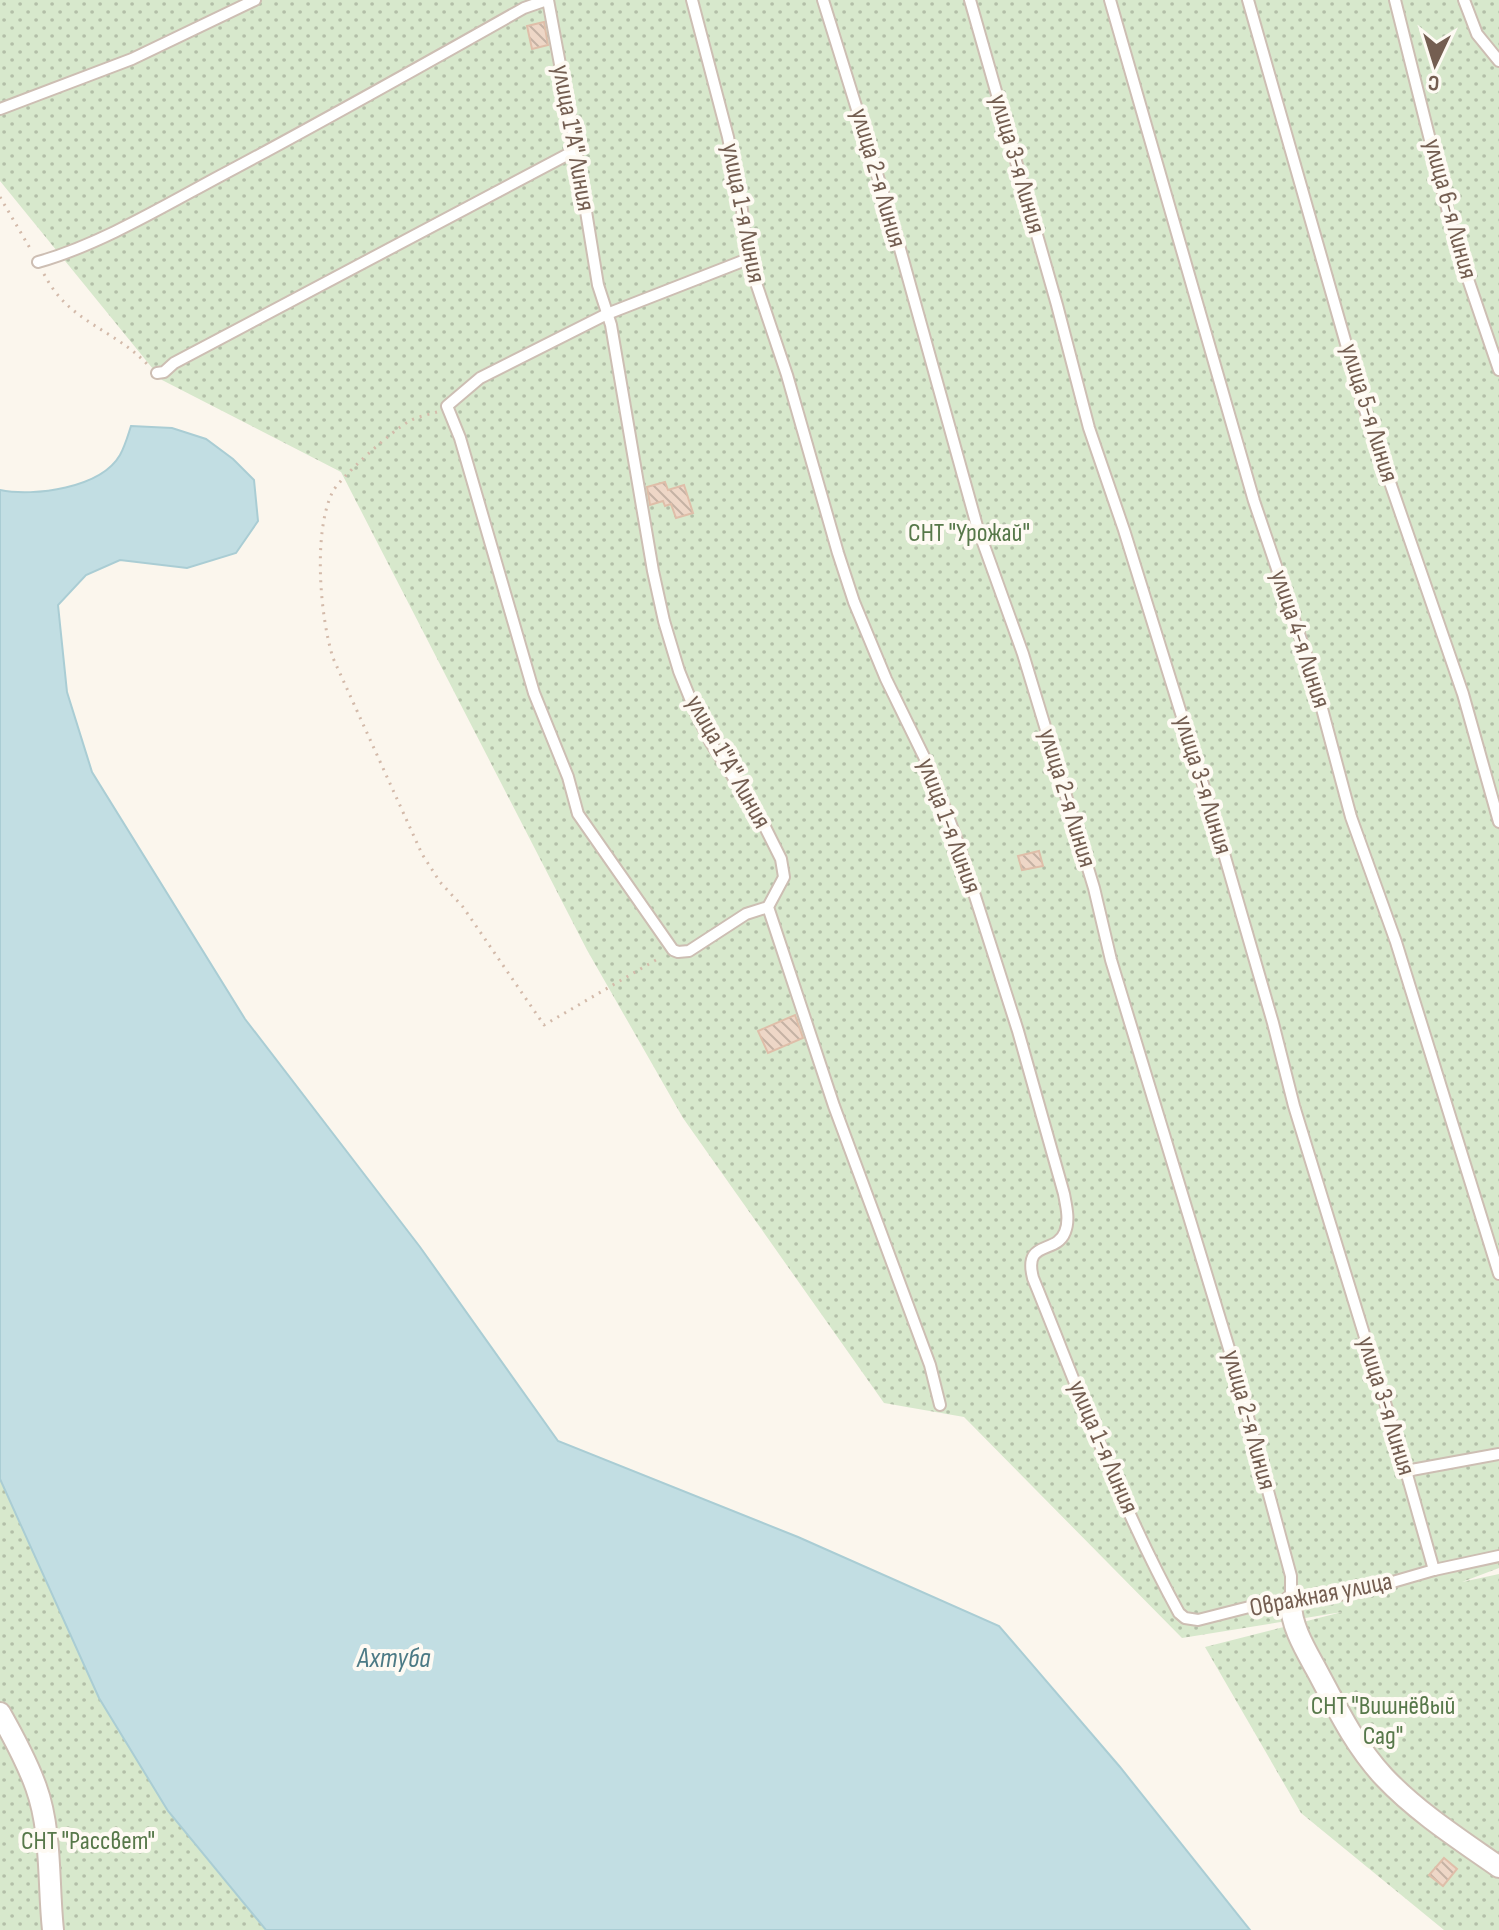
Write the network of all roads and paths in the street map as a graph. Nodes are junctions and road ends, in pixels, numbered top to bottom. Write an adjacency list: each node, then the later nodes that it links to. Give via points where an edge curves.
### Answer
1 (255, 0): 11 (lane, via 132,59)
2 (547, 0): 12 (lane, улица 1"А" Линия); 15 (lane, via 158,209)
3 (692, 0): 14 (lane, улица 1-я Линия, via 728,137)
4 (823, 0): 29 (lane, улица 2-я Линия, via 897,238 977,526 1027,668 1234,1365 1291,1576)
5 (970, 0): 26 (lane, улица 3-я Линия, via 1089,428 1216,826 1294,1106)
6 (1110, 0): 23 (lane, улица 4-я Линия, via 1254,501)
7 (1248, 0): 20 (lane, улица 5-я Линия, via 1364,407 1463,694)
8 (1395, 0): 17 (lane, улица 6-я Линия, via 1456,244)
9 (1464, 0): 10 (lane, via 1477,34)
10 (1499, 61)
11 (0, 109)
12 (576, 150): 16 (lane, улица 1"А" Линия); 18 (lane)
13 (0, 197): 15 (path)
14 (748, 259): 16 (lane); 30 (lane, улица 1-я Линия, via 854,602 931,771 1018,1031 1067,1214 1065,1233 1034,1254 1033,1278 1153,1566 1179,1613)
15 (38, 262): 18 (path, via 69,310)
16 (607, 314): 19 (lane, via 480,378); 21 (lane, улица 1"А" Линия, via 653,571 679,671 711,743 763,823 783,865 784,877)
17 (1499, 370)
18 (157, 373)
19 (447, 406): 22 (lane, via 539,710 575,805); 22 (path, via 399,427 344,475 331,494 324,521 320,598 333,658 426,861 544,1025)
20 (1499, 822)
21 (768, 907): 22 (lane, via 746,914 689,951); 24 (lane)
22 (673, 950)
23 (1499, 1274)
24 (940, 1405)
25 (1499, 1454): 26 (lane)
26 (1406, 1471): 28 (lane, улица 3-я Линия)
27 (1499, 1556): 28 (lane, Овражная улица)
28 (1434, 1570): 29 (lane, Овражная улица, via 1365,1590)
29 (1291, 1601): 30 (lane, Овражная улица); 32 (street, via 1293,1621 1312,1661 1364,1752 1440,1826)
30 (1190, 1620)
31 (0, 1713): 33 (street, via 40,1800)
32 (1499, 1867)
33 (53, 1930)

